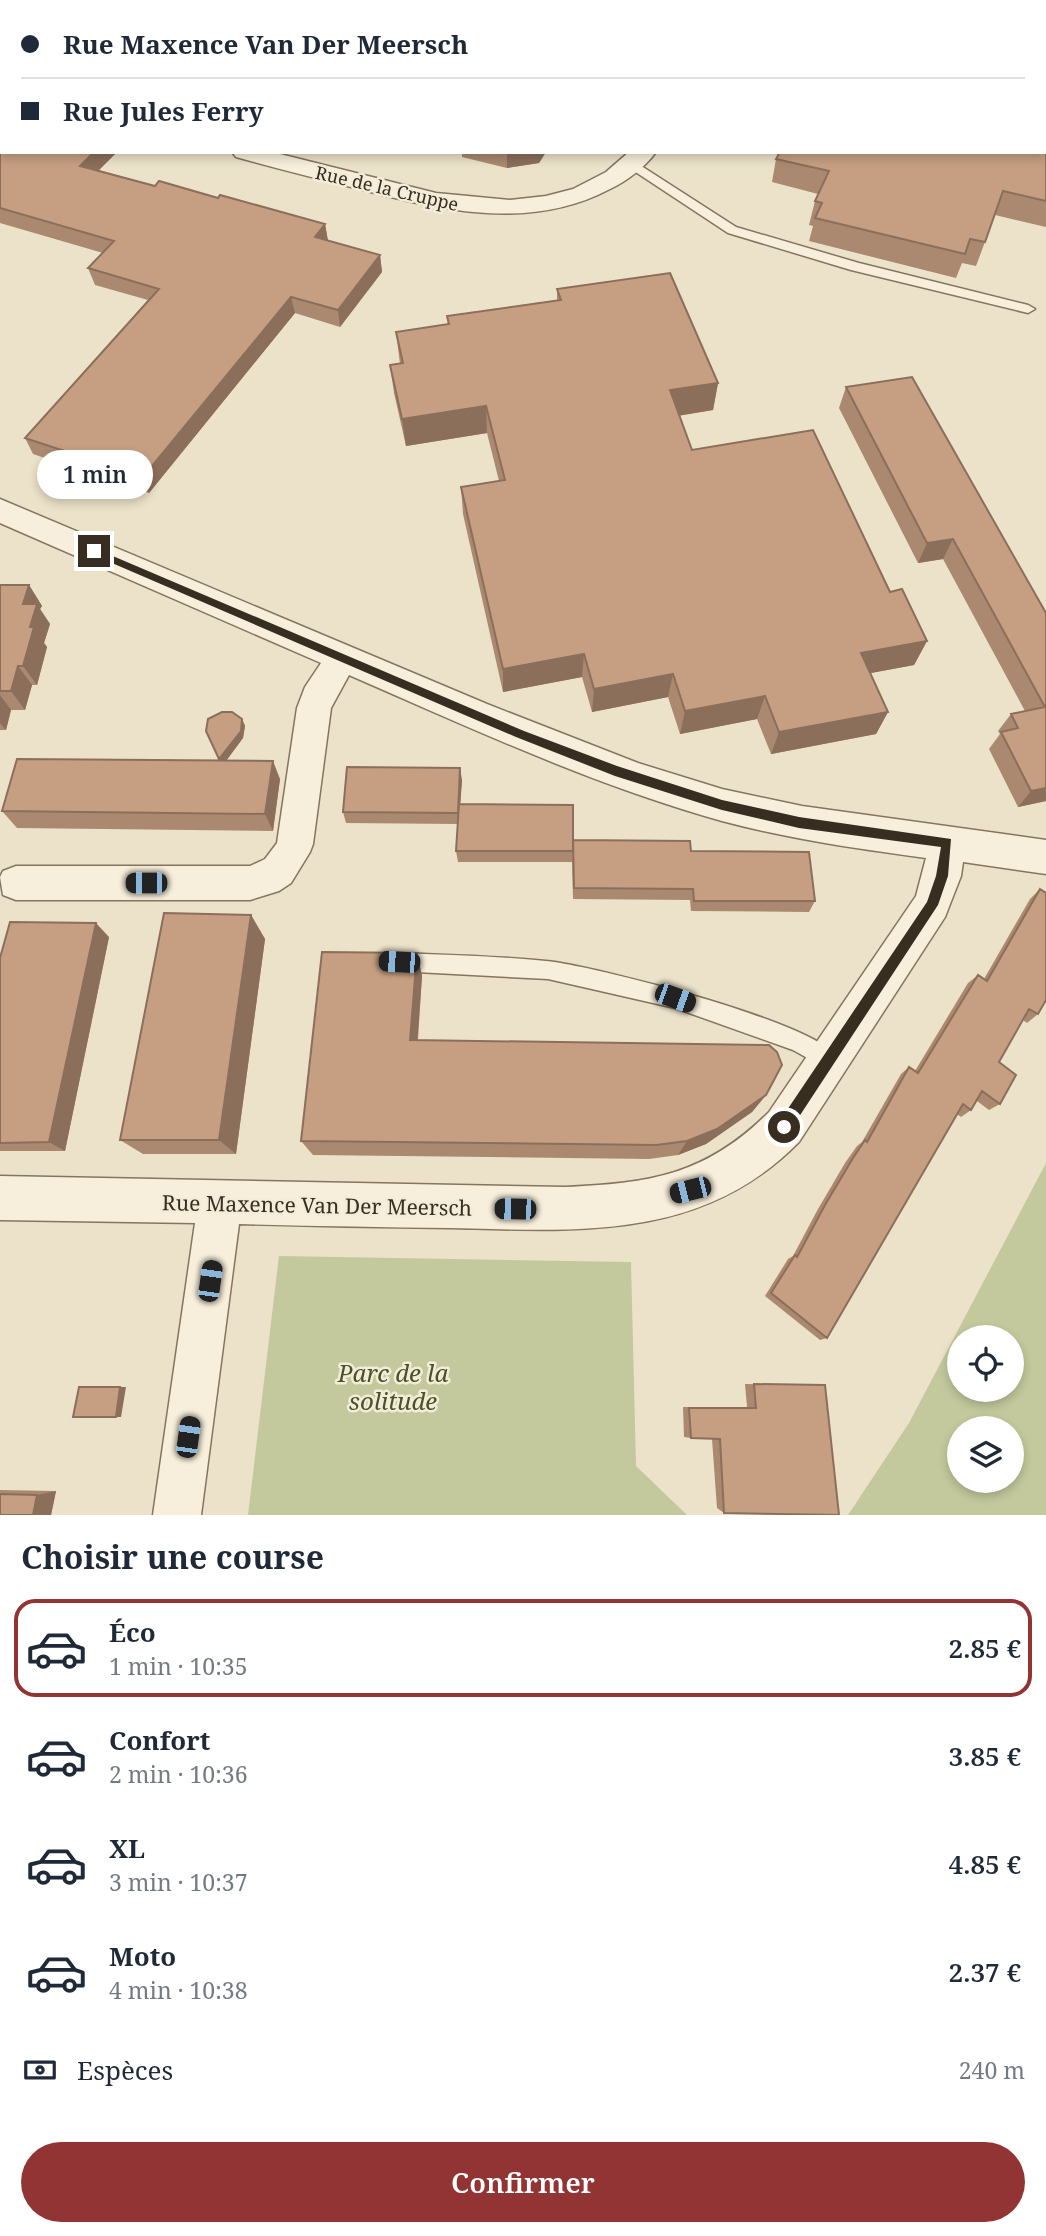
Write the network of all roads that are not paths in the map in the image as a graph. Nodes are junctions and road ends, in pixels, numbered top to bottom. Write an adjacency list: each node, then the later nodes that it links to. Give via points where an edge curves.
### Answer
1 (252, 154): 2 (street, Rue de la Cruppe, via 419,198 491,209 577,195 605,183)
2 (638, 158): 3 (lane, via 732,230 856,267)
3 (1028, 309)
4 (0, 510): 5 (street)
5 (342, 658): 6 (street, via 581,758 722,805 799,822); 8 (street, via 317,697 295,844 275,875 250,883)
6 (947, 843): 7 (street); 10 (street, Rue Maxence Van Der Meersch, via 932,905)
7 (1046, 857)
8 (16, 883)
9 (376, 961): 10 (lane, via 548,970 649,992 799,1042)
10 (829, 1060): 12 (street, Rue Maxence Van Der Meersch, via 784,1127 754,1158 713,1183 666,1196 565,1209)
11 (0, 1198): 12 (street, Rue Maxence Van Der Meersch)
12 (220, 1203): 13 (street)
13 (177, 1515)

